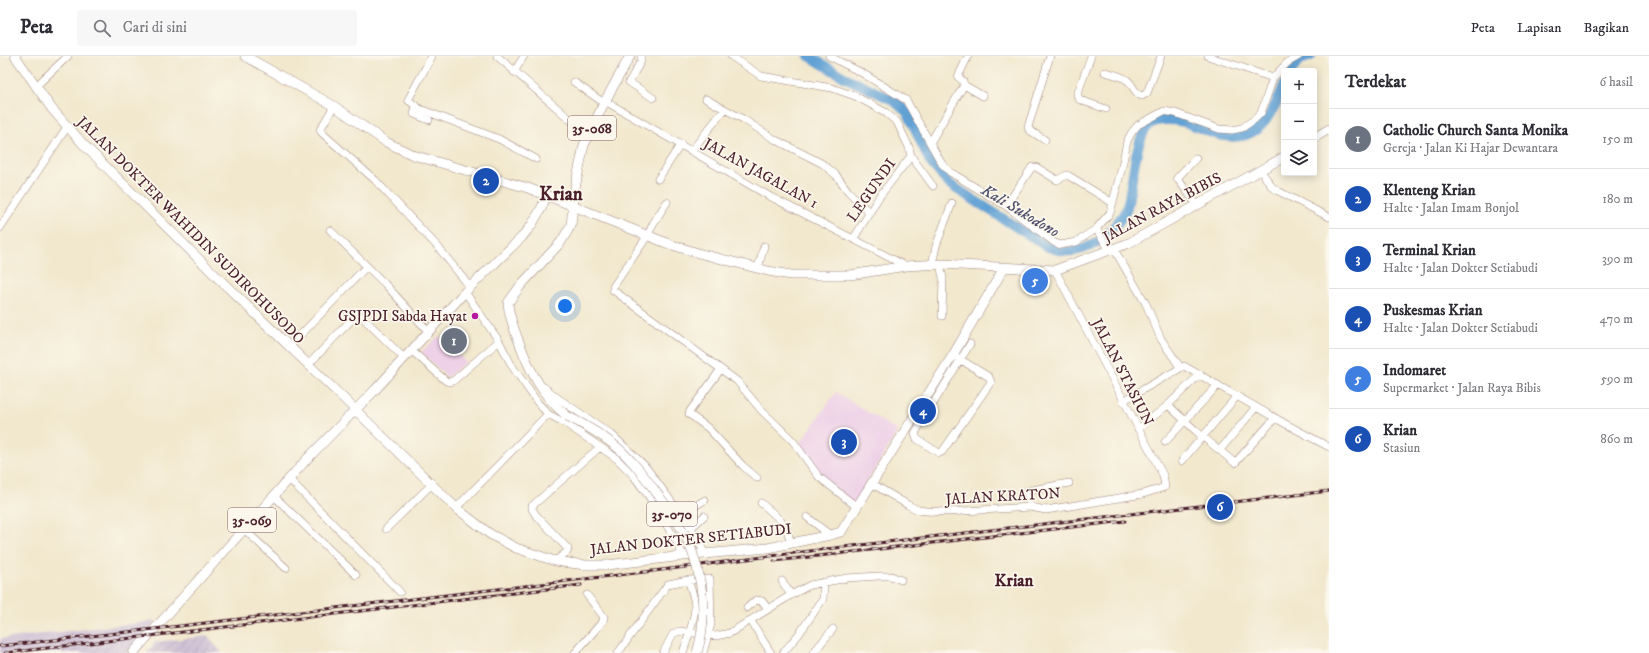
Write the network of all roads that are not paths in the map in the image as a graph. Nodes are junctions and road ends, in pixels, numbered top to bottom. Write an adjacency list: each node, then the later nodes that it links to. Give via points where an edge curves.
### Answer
1 (15, 56): 22 (main road, JALAN DOKTER WAHIDIN SUDIROHUSODO)
2 (68, 56): 22 (street)
3 (245, 56): 27 (main road, JALAN RAYA BIBIS)
4 (432, 56): 28 (street, via 407,99)
5 (497, 56): 17 (street)
6 (524, 56): 17 (street)
7 (630, 56): 26 (main road, 35-068)
8 (641, 56): 24 (street, via 641,61 629,82)
9 (731, 56): 40 (street, via 761,76 832,88 855,96 885,112 897,122)
10 (829, 56): 37 (street, via 906,100)
11 (968, 56): 21 (street, via 958,77)
12 (1050, 56): 36 (street, via 1028,127)
13 (1091, 56): 29 (street, via 1077,97)
14 (1161, 56): 18 (street, via 1147,93 1142,96 1137,94 1129,81)
15 (1208, 56): 19 (street)
16 (1299, 56): 19 (street, via 1286,63)
17 (514, 72): 34 (street)
18 (1105, 72)
19 (1273, 78): 50 (street, via 1263,108 1255,119 1238,130 1219,129 1175,113 1164,112 1138,125 1127,142)
20 (574, 82): 26 (street, JALAN JAGALAN 1)
21 (964, 85): 23 (street); 37 (street)
22 (36, 86): 32 (main road, JALAN DOKTER WAHIDIN SUDIROHUSODO)
23 (983, 96)
24 (653, 98)
25 (706, 99): 30 (street)
26 (605, 102): 34 (main road, 35-068); 38 (street, JALAN JAGALAN 1)
27 (334, 106): 47 (main road, JALAN RAYA BIBIS, via 386,142 413,155 528,188); 69 (street, via 321,132 375,180 438,247)
28 (415, 109): 31 (street, via 414,114); 42 (street, via 499,139)
29 (1106, 109)
30 (724, 110): 39 (street); 54 (street, via 823,164)
31 (429, 120)
32 (67, 127): 56 (street); 74 (main road, JALAN DOKTER WAHIDIN SUDIROHUSODO, via 212,273)
33 (1329, 129): 35 (main road)
34 (588, 135): 52 (main road, 35-068, via 580,163)
35 (1317, 136)
36 (1045, 140)
37 (930, 143): 53 (street, via 942,164 950,172)
38 (681, 144): 39 (street, JALAN JAGALAN 1); 45 (street)
39 (692, 150): 60 (street, JALAN JAGALAN 1, via 769,196)
40 (911, 156): 46 (street); 54 (street, LEGUNDI)
41 (1196, 158): 51 (street, via 1177,178)
42 (536, 159)
43 (1281, 159): 44 (main road, JALAN RAYA BIBIS)
44 (1261, 171): 51 (main road, JALAN RAYA BIBIS); 55 (street, via 1272,186)
45 (658, 180)
46 (933, 186)
47 (546, 196): 52 (main road, JALAN RAYA BIBIS); 69 (main road, 35-069, via 527,232)
48 (667, 202): 59 (street)
49 (952, 203): 63 (street, via 936,246)
50 (1113, 203): 53 (street, via 1069,176 1057,180 1032,167); 58 (street, via 1110,213)
51 (1197, 205): 62 (main road, JALAN RAYA BIBIS)
52 (573, 206): 59 (main road, JALAN RAYA BIBIS); 78 (main road, 35-070, via 571,225 564,238 508,303 511,322)
53 (1006, 206): 58 (street, via 1061,245 1076,242)
54 (869, 212): 60 (street, LEGUNDI)
55 (1329, 217)
56 (0, 228)
57 (330, 230): 65 (street)
58 (1097, 230): 62 (street)
59 (648, 235): 66 (main road, JALAN RAYA BIBIS, via 698,253); 81 (street, via 613,289)
60 (854, 238): 64 (street, JALAN JAGALAN 1)
61 (764, 246): 66 (street)
62 (1112, 250): 68 (main road, JALAN RAYA BIBIS); 80 (street, via 1146,304 1161,339)
63 (936, 264): 64 (main road, JALAN RAYA BIBIS); 67 (main road, JALAN RAYA BIBIS); 70 (street, via 944,278)
64 (906, 266): 66 (main road, JALAN RAYA BIBIS, via 850,275 791,274)
65 (366, 267): 71 (street); 74 (street)
66 (758, 268)
67 (1004, 268): 68 (main road, JALAN RAYA BIBIS); 77 (main road, JALAN DOKTER SETIABUDI)
68 (1055, 270): 85 (street, JALAN STASIUN)
69 (467, 289): 71 (main road, 35-069); 72 (street)
70 (942, 316)
71 (428, 331): 75 (main road, 35-069)
72 (499, 341): 75 (street, via 449,382); 89 (street, via 512,366)
73 (970, 344): 77 (street)
74 (290, 347): 79 (main road, JALAN DOKTER WAHIDIN SUDIROHUSODO)
75 (411, 350): 76 (main road, 35-069)
76 (403, 357): 79 (street, via 357,313); 88 (main road, 35-069, via 374,390 372,398)
77 (957, 358): 77 (street, via 915,433 916,439 939,453 991,382 989,377); 102 (main road, JALAN DOKTER SETIABUDI)
78 (528, 364): 99 (street, via 549,392 611,434); 144 (main road, 35-070, bridge, via 538,385 556,407 614,445 635,465 671,512 693,554 702,593 704,618)
79 (308, 365): 88 (main road, JALAN DOKTER WAHIDIN SUDIROHUSODO)
80 (1180, 367): 82 (street, via 1184,366); 85 (street)
81 (721, 369): 100 (street, via 689,414 708,428); 109 (street, via 737,381 762,411 793,441 819,477)
82 (1200, 374): 83 (street); 86 (street)
83 (1218, 385): 84 (street); 91 (street)
84 (1237, 396): 87 (street); 93 (street)
85 (1123, 401): 92 (street, JALAN STASIUN)
86 (1168, 405): 91 (street); 92 (street)
87 (1256, 407): 90 (street); 97 (street)
88 (357, 411): 101 (main road, 35-069); 104 (main road, JALAN DOKTER SETIABUDI); 138 (main road, 35-069, via 308,459)
89 (548, 414): 95 (street); 111 (street)
90 (1275, 418): 96 (street); 97 (street, via 1236,463)
91 (1186, 421): 93 (street); 94 (street)
92 (1138, 430): 105 (street, JALAN STASIUN, via 1163,475)
93 (1202, 436): 97 (street); 98 (street)
94 (1165, 442)
95 (600, 447): 99 (street); 122 (street, via 532,506 536,516 568,549)
96 (1329, 447)
97 (1220, 450)
98 (1182, 461)
99 (638, 472): 112 (street); 121 (street)
100 (757, 478)
101 (292, 482): 106 (main road, 35-069); 129 (street)
102 (871, 483): 109 (main road, JALAN DOKTER SETIABUDI); 110 (street, JALAN KRATON, via 918,510 951,512)
103 (1069, 483): 110 (street, via 1027,490)
104 (432, 484): 111 (main road, JALAN DOKTER SETIABUDI); 116 (street)
105 (1165, 487): 110 (street, JALAN KRATON, via 1143,494 1046,510)
106 (277, 499): 117 (main road, 35-069); 124 (street)
107 (705, 500): 112 (street, via 693,507)
108 (761, 503): 119 (street, via 781,520 790,535)
109 (857, 507): 118 (main road, JALAN DOKTER SETIABUDI, via 841,532)
110 (1030, 507)
111 (456, 508): 122 (main road, JALAN DOKTER SETIABUDI, via 490,534 516,548)
112 (678, 510): 115 (street)
113 (704, 516): 115 (street)
114 (807, 517): 118 (street)
115 (691, 528): 120 (street)
116 (386, 529)
117 (247, 532): 123 (street); 139 (main road, 35-069)
118 (830, 535): 119 (main road, JALAN DOKTER SETIABUDI)
119 (790, 544): 120 (main road, JALAN DOKTER SETIABUDI)
120 (701, 554): 121 (main road, JALAN DOKTER SETIABUDI)
121 (684, 556): 122 (main road, JALAN DOKTER SETIABUDI, via 607,565)
122 (555, 561)
123 (286, 568)
124 (356, 575)
125 (901, 580): 128 (street, via 891,576 879,576)
126 (690, 581): 136 (street, via 695,607); 137 (street, via 710,579 710,624); 141 (street, via 668,584)
127 (782, 581): 131 (street)
128 (824, 582): 131 (street, via 810,585); 147 (street, via 824,599)
129 (400, 592)
130 (587, 595): 140 (street, via 604,617)
131 (791, 595): 133 (street)
132 (747, 608): 133 (street, via 756,600 762,602)
133 (768, 610): 134 (street)
134 (751, 620): 137 (street, via 730,633); 146 (street)
135 (833, 629): 148 (street)
136 (693, 633): 137 (street, bridge); 142 (street, via 675,633); 143 (street)
137 (706, 635): 145 (street)
138 (133, 653)
139 (140, 653)
140 (575, 653)
141 (618, 653)
142 (663, 653)
143 (683, 653)
144 (697, 653)
145 (703, 653)
146 (770, 653)
147 (782, 653)
148 (813, 653)

